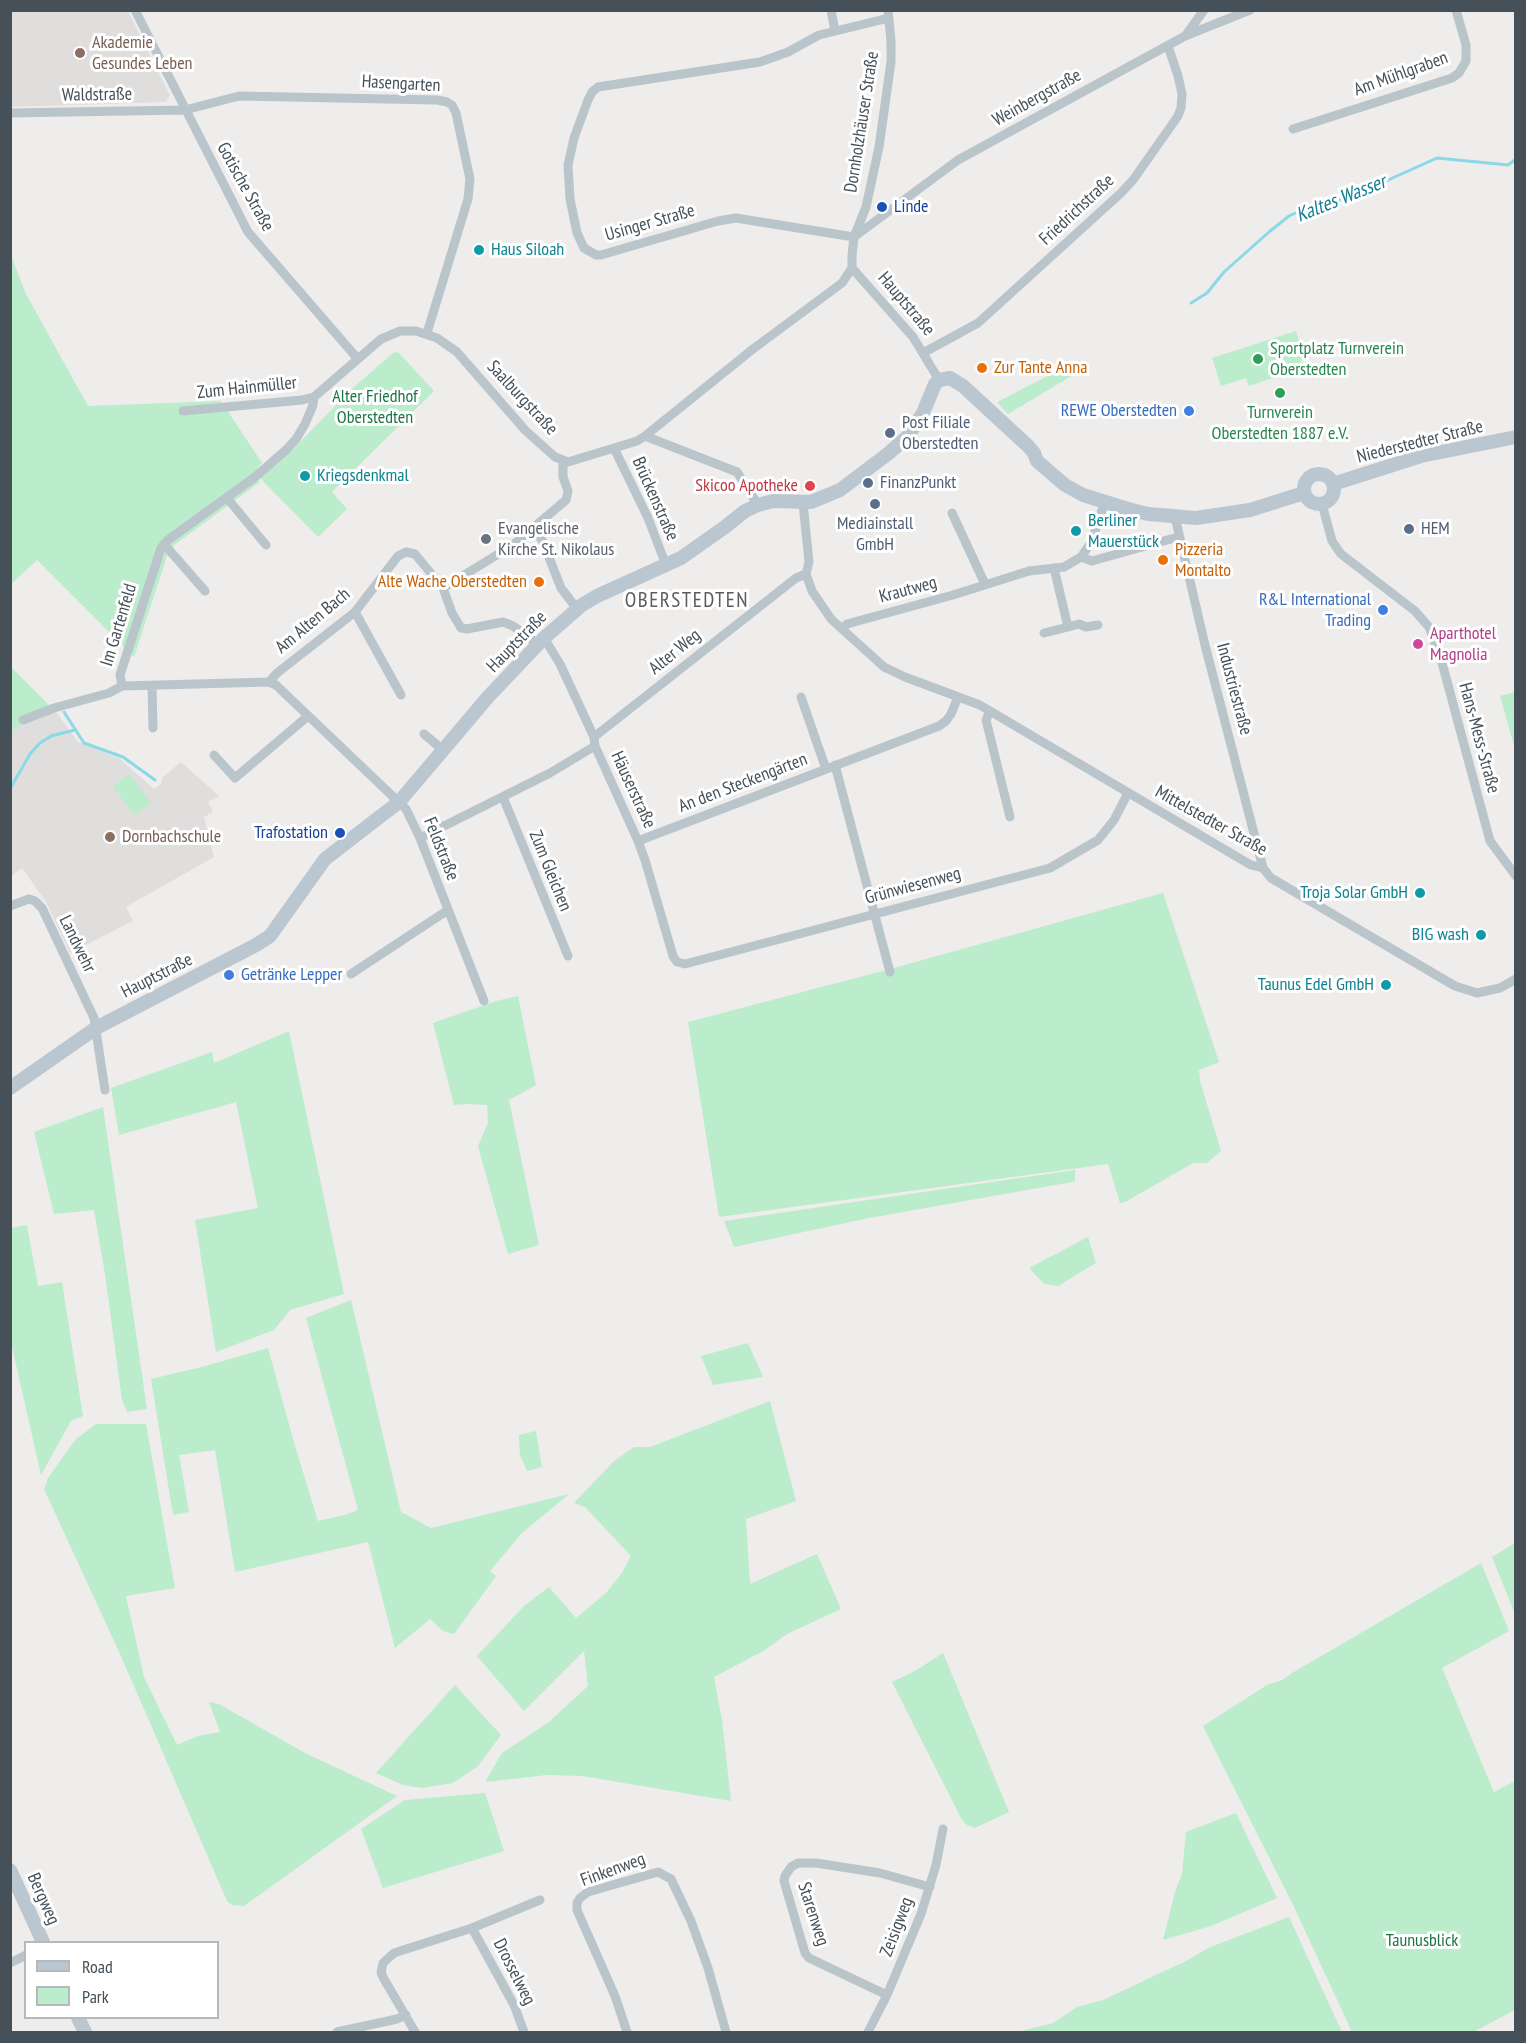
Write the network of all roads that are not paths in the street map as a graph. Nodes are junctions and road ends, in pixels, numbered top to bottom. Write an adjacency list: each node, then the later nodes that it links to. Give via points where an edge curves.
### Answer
1 (135, 10): 10 (street, Gotische Straße)
2 (831, 10): 7 (street)
3 (1204, 10): 8 (street)
4 (1250, 10): 8 (street, Weinbergstraße)
5 (1456, 10): 12 (street, Am Mühlgraben, via 1466,45 1466,61 1459,73)
6 (889, 14): 7 (street, Usinger Straße); 13 (street, Dornholzhäuser Straße, via 891,62 879,147 866,207)
7 (835, 31): 13 (street, Usinger Straße, via 760,62 598,87 590,95 573,138 568,181 579,241 596,255 736,218)
8 (1185, 36): 9 (street, Weinbergstraße)
9 (1168, 46): 13 (street, Weinbergstraße, via 958,160); 16 (street, Friedrichstraße, via 1182,94 1181,108 1133,180 978,323)
10 (185, 110): 11 (street, Waldstraße); 15 (street, Hasengarten, via 240,96 442,100 452,105 468,162 469,190); 17 (street, Gotische Straße, via 248,232)
11 (10, 113)
12 (1293, 129)
13 (854, 237): 14 (street, Hauptstraße)
14 (852, 268): 16 (street, Hauptstraße); 21 (street, via 835,290 753,348)
15 (427, 333): 17 (street, via 393,333); 24 (street, Saalburgstraße, via 457,352 525,430)
16 (923, 353): 18 (street, Hauptstraße)
17 (357, 358): 19 (street)
18 (939, 380): 28 (street, Niederstedter Straße, via 950,378 963,386 1065,485); 29 (street, Hauptstraße, via 917,424 901,444 840,490)
19 (314, 397): 20 (street, Zum Hainmüller); 27 (street, via 296,439)
20 (183, 411)
21 (645, 436): 23 (street); 31 (street, via 729,468 741,476)
22 (1515, 437): 25 (street, Niederstedter Straße, via 1421,456)
23 (614, 448): 24 (street); 39 (street, Brückenstraße)
24 (563, 462): 34 (street, via 566,500)
25 (1333, 484): 26 (street, Niederstedter Straße, via 1326,476 1316,474 1305,483); 30 (street, via 1332,497)
26 (1304, 493): 30 (street, via 1310,502); 33 (street, Niederstedter Straße, via 1250,510)
27 (227, 498): 36 (street); 37 (street)
28 (1105, 501): 33 (street, Niederstedter Straße); 38 (street, via 1092,541)
29 (803, 503): 31 (street, Hauptstraße, via 773,501); 41 (street, Mittelstedter Straße, via 809,562)
30 (1322, 504): 74 (street, Hans-Mess-Straße, via 1332,541 1341,554 1430,627 1490,841)
31 (758, 505): 39 (street, Hauptstraße)
32 (952, 513): 42 (street)
33 (1175, 518): 35 (street, Industriestraße)
34 (534, 528): 43 (street); 45 (street, via 561,588)
35 (1178, 537): 38 (street, Krautweg, via 1092,561); 73 (street, Industriestraße)
36 (164, 544): 44 (street); 53 (street, Im Gartenfeld, via 158,552 120,675)
37 (266, 545)
38 (1081, 557): 40 (street, Krautweg, via 1068,566)
39 (666, 565): 45 (street, Hauptstraße)
40 (1053, 568): 42 (street, Krautweg); 48 (street)
41 (806, 574): 49 (street, Mittelstedter Straße, via 817,600); 63 (street, Alter Weg, via 796,578)
42 (985, 585): 49 (street, Krautweg, via 847,624)
43 (443, 588): 46 (street, Am Alten Bach, via 415,554 406,552 398,556); 51 (street, via 461,628 503,622)
44 (205, 591)
45 (577, 609): 51 (street, Hauptstraße)
46 (355, 612): 52 (street, Am Alten Bach); 55 (street)
47 (1098, 625): 48 (street)
48 (1068, 627): 50 (street)
49 (842, 629): 57 (street, Mittelstedter Straße, via 884,667)
50 (1044, 633)
51 (541, 641): 63 (street, Häuserstraße, via 560,664); 64 (street, Hauptstraße)
52 (269, 682): 54 (street); 59 (street)
53 (122, 686): 54 (street); 60 (street, Im Gartenfeld)
54 (153, 686): 61 (street)
55 (400, 695)
56 (801, 697): 66 (street, An den Steckengärten)
57 (957, 697): 58 (street, Mittelstedter Straße); 66 (street, An den Steckengärten, via 951,714 939,726)
58 (990, 711): 67 (street, Mittelstedter Straße); 70 (street, via 986,720)
59 (308, 716): 65 (street, via 235,778); 69 (street)
60 (23, 720)
61 (153, 728)
62 (424, 734): 64 (street)
63 (595, 742): 68 (street, Alter Weg); 72 (street, Häuserstraße)
64 (443, 750): 69 (street, Hauptstraße)
65 (214, 755)
66 (831, 767): 72 (street, An den Steckengärten); 77 (street)
67 (1128, 792): 73 (street, Mittelstedter Straße, via 1251,866); 77 (street, Grünwiesenweg, via 1098,840 1050,868)
68 (503, 796): 71 (street, Alter Weg); 78 (street, Zum Gleichen)
69 (399, 802): 71 (street, Feldstraße); 84 (street, Hauptstraße, via 325,860 264,940)
70 (1010, 817)
71 (420, 838): 76 (street, Feldstraße)
72 (638, 840): 79 (street, Häuserstraße)
73 (1263, 868): 82 (street, Mittelstedter Straße, via 1271,878 1455,986 1477,993 1500,988)
74 (1515, 876)
75 (10, 906): 84 (street, Landwehr, via 29,899 42,908)
76 (448, 910): 81 (street); 83 (street, Feldstraße)
77 (874, 914): 79 (street, Grünwiesenweg, via 686,964); 80 (street)
78 (568, 956)
79 (677, 962)
80 (890, 972)
81 (351, 974)
82 (1515, 979)
83 (484, 1001)
84 (96, 1028): 85 (street, Hauptstraße); 86 (street)
85 (10, 1088)
86 (105, 1090)
87 (943, 1829): 89 (street, Zeisigweg)
88 (10, 1870): 92 (street, Bergweg)
89 (930, 1887): 95 (street, Zeisigweg); 95 (street, Starenweg, via 880,1873 816,1863 798,1863 785,1876 809,1958)
90 (540, 1900): 91 (street, Drosselweg)
91 (472, 1928): 96 (street, Drosselweg, via 394,1953 382,1963 381,1973); 99 (street, Drosselweg, via 514,2005)
92 (44, 1941)
93 (24, 1956): 94 (street)
94 (10, 1963)
95 (887, 1995): 102 (street, Zeisigweg)
96 (406, 2015): 97 (street); 98 (street, Drosselweg)
97 (337, 2032)
98 (416, 2032)
99 (524, 2032)
100 (627, 2032): 101 (street, Finkenweg, via 577,1903 588,1892 658,1872 671,1879 691,1921)
101 (726, 2032)
102 (868, 2032)

